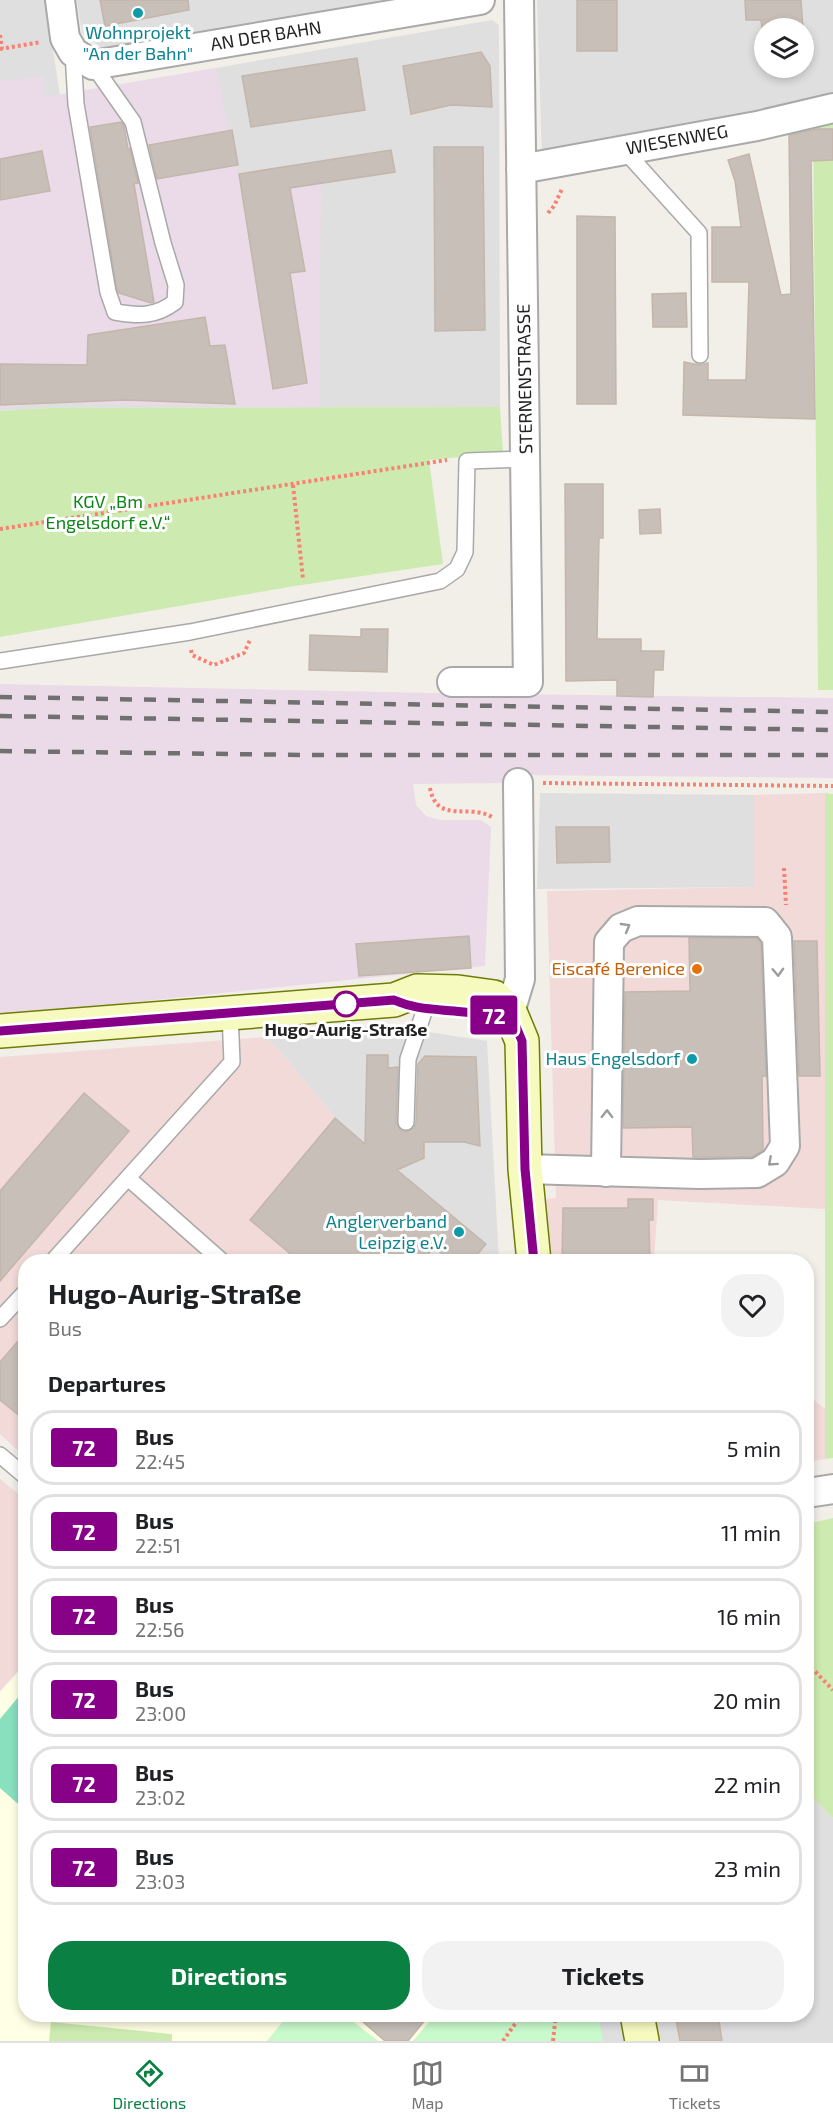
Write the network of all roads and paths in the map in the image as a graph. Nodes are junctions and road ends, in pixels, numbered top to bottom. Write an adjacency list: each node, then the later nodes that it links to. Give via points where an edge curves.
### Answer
1 (60, 0): 6 (street)
2 (480, 0): 6 (street, AN DER BAHN)
3 (519, 0): 10 (street, STERNENSTRASSE)
4 (0, 35): 5 (path)
5 (1, 49): 6 (path)
6 (77, 52): 6 (lane, via 133,122 176,285 175,302 163,311 137,315 115,312 108,292 78,114)
7 (833, 108): 8 (street, WIESENWEG)
8 (624, 150): 9 (street, WIESENWEG); 12 (lane, via 699,233)
9 (576, 159): 10 (street, WIESENWEG); 11 (path, via 554,206)
10 (521, 169): 11 (street, STERNENSTRASSE)
11 (523, 241): 13 (street, STERNENSTRASSE)
12 (700, 355)
13 (527, 459): 14 (lane); 21 (street, STERNENSTRASSE, via 528,682)
14 (467, 460): 15 (path); 18 (lane, via 465,552 457,569 440,582)
15 (293, 485): 16 (path); 17 (path)
16 (0, 529)
17 (303, 579)
18 (261, 617): 19 (lane); 19 (path, via 244,653 214,665 192,655)
19 (189, 632): 20 (lane)
20 (0, 661)
21 (452, 682)
22 (518, 783): 23 (path); 28 (street, via 520,979)
23 (833, 786)
24 (430, 788): 25 (path, via 436,805 444,810 485,813)
25 (494, 818)
26 (394, 1000): 27 (street); 28 (street, via 417,991 470,993 494,996); 29 (street)
27 (425, 1009): 28 (street, via 490,1016); 31 (lane, via 408,1059)
28 (510, 1012): 32 (street, via 522,1041)
29 (230, 1013): 30 (street); 34 (lane, via 232,1062)
30 (0, 1031)
31 (406, 1122)
32 (525, 1169): 33 (street); 37 (street)
33 (606, 1172): 33 (street, one-way to 33, via 609,942 621,928 638,921 765,922 777,937 778,960 785,1146 775,1162 757,1173)
34 (128, 1178): 35 (lane); 36 (lane)
35 (59, 1254)
36 (213, 1254)
37 (533, 1254)
38 (18, 1300): 39 (lane)
39 (0, 1320)
40 (0, 1455): 41 (lane)
41 (18, 1470)
42 (833, 1489): 43 (street)
43 (814, 1492)
44 (814, 1671): 45 (path)
45 (833, 1690)
46 (516, 2022): 49 (path)
47 (555, 2022): 50 (path)
48 (638, 2022): 51 (street)
49 (503, 2041)
50 (553, 2041)
51 (642, 2041)

